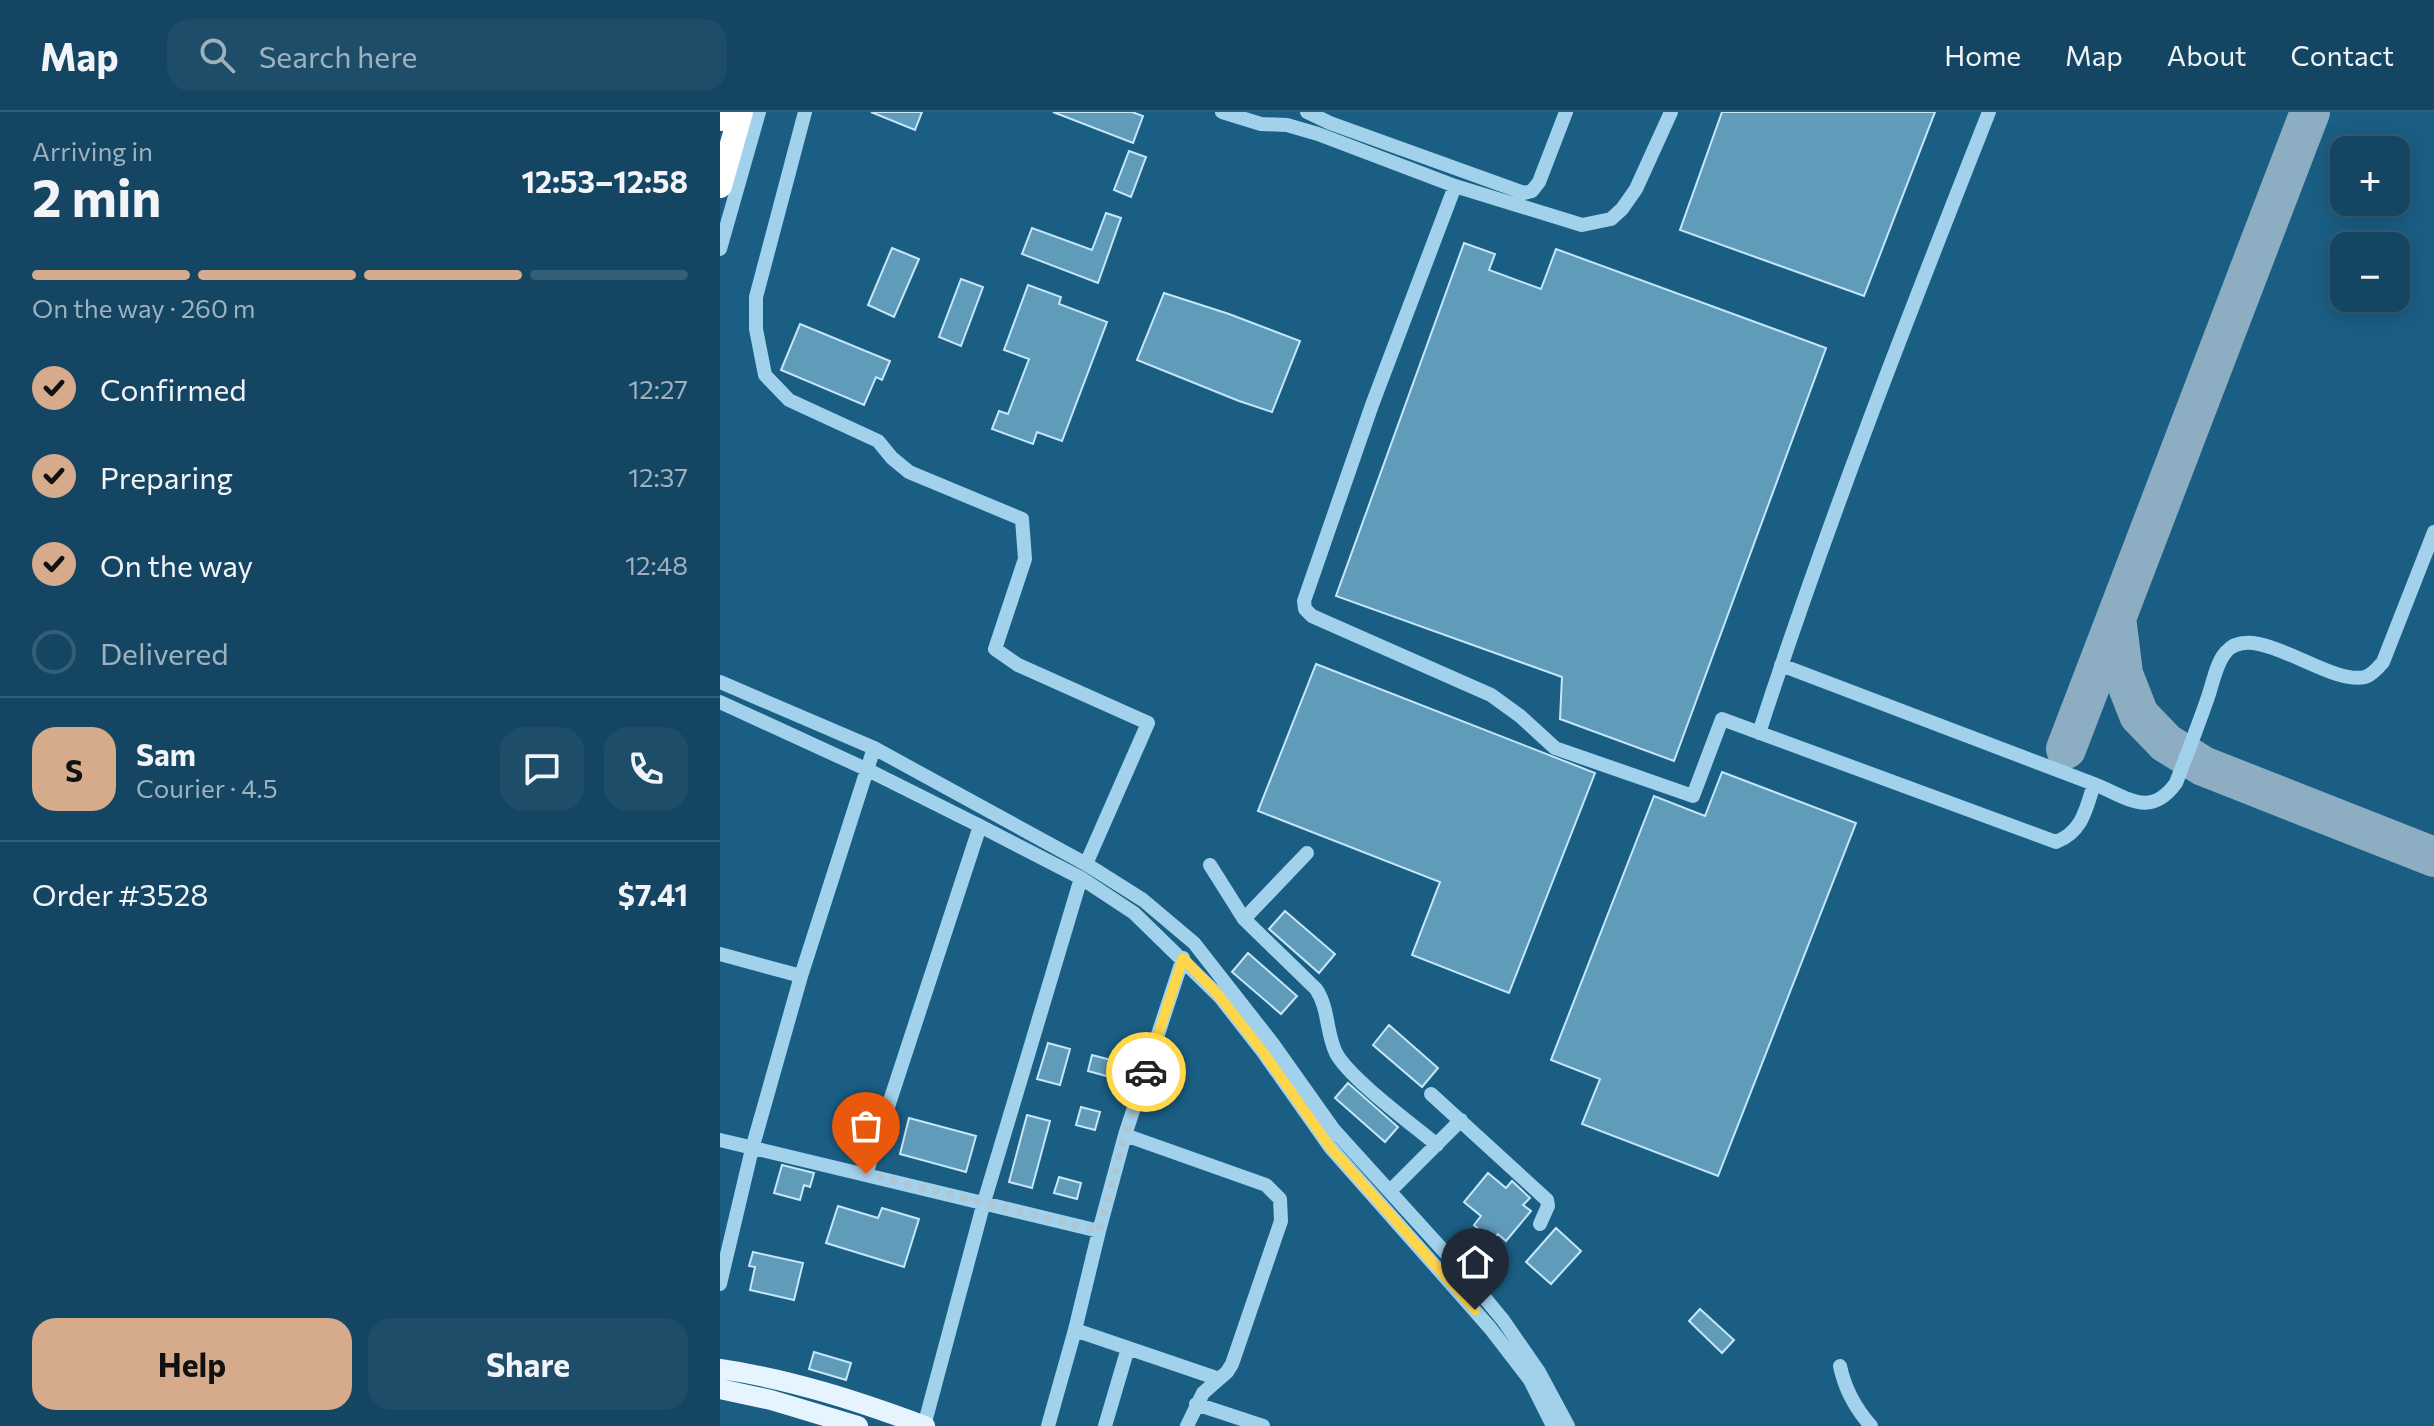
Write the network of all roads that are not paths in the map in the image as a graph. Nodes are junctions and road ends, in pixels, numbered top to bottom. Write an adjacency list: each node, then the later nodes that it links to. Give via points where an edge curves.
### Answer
1 (722, 112): 10 (highway)
2 (741, 112): 11 (highway)
3 (759, 112): 13 (street)
4 (805, 112): 25 (street, via 756,297 765,375 789,400 878,441 909,472 1022,519 1025,559 995,649 1018,665 1148,723)
5 (1222, 112): 12 (street, via 1318,134)
6 (1307, 112): 7 (street, via 1524,193 1539,182)
7 (1566, 112)
8 (1671, 112): 12 (street, via 1636,189 1611,219 1597,224 1570,223)
9 (1989, 112): 15 (street, via 1897,344)
10 (720, 119)
11 (720, 186)
12 (1455, 186): 18 (street, via 1372,405 1305,609 1491,695 1555,748 1693,796 1722,719)
13 (720, 249)
14 (2434, 532): 21 (street, via 2383,662 2369,677 2342,675 2262,644 2234,645 2215,675 2168,794 2154,804 2142,803)
15 (1781, 665): 18 (street); 21 (street)
16 (720, 682): 19 (street)
17 (720, 702): 20 (street)
18 (1759, 733): 21 (street, via 2056,842 2071,836 2083,820)
19 (874, 748): 20 (street); 25 (street)
20 (866, 769): 22 (street); 29 (street)
21 (2094, 784)
22 (980, 826): 25 (street); 36 (street)
23 (1307, 853): 26 (street)
24 (1210, 865): 26 (street)
25 (1084, 871): 28 (street); 37 (street, via 1143,900 1194,943 1334,1130); 38 (street)
26 (1244, 919): 34 (street, via 1316,989 1342,1062)
27 (720, 954): 29 (street)
28 (1183, 958): 32 (street); 55 (street, via 1246,1030 1330,1147 1490,1328 1530,1380)
29 (801, 976): 35 (street)
30 (1431, 1094): 31 (street)
31 (1461, 1120): 34 (street); 39 (street, via 1547,1200)
32 (1125, 1135): 40 (street); 46 (street, via 1266,1185 1280,1199 1281,1221 1232,1364)
33 (720, 1140): 35 (street)
34 (1437, 1145): 37 (street)
35 (752, 1149): 36 (street); 41 (street)
36 (866, 1174): 38 (street)
37 (1390, 1191): 56 (street, via 1503,1320)
38 (984, 1202): 40 (street); 50 (street)
39 (1540, 1224)
40 (1099, 1231): 42 (street)
41 (720, 1281)
42 (1075, 1330): 43 (street); 51 (street)
43 (1128, 1348): 46 (street); 52 (street)
44 (1840, 1366): 57 (street, via 1855,1407)
45 (720, 1369): 50 (main road, via 789,1382)
46 (1219, 1379): 48 (street)
47 (720, 1389): 49 (main road)
48 (1196, 1404): 53 (street); 54 (street)
49 (858, 1426)
50 (924, 1426)
51 (1048, 1426)
52 (1105, 1426)
53 (1187, 1426)
54 (1263, 1426)
55 (1553, 1426)
56 (1568, 1426)
57 (1871, 1426)

